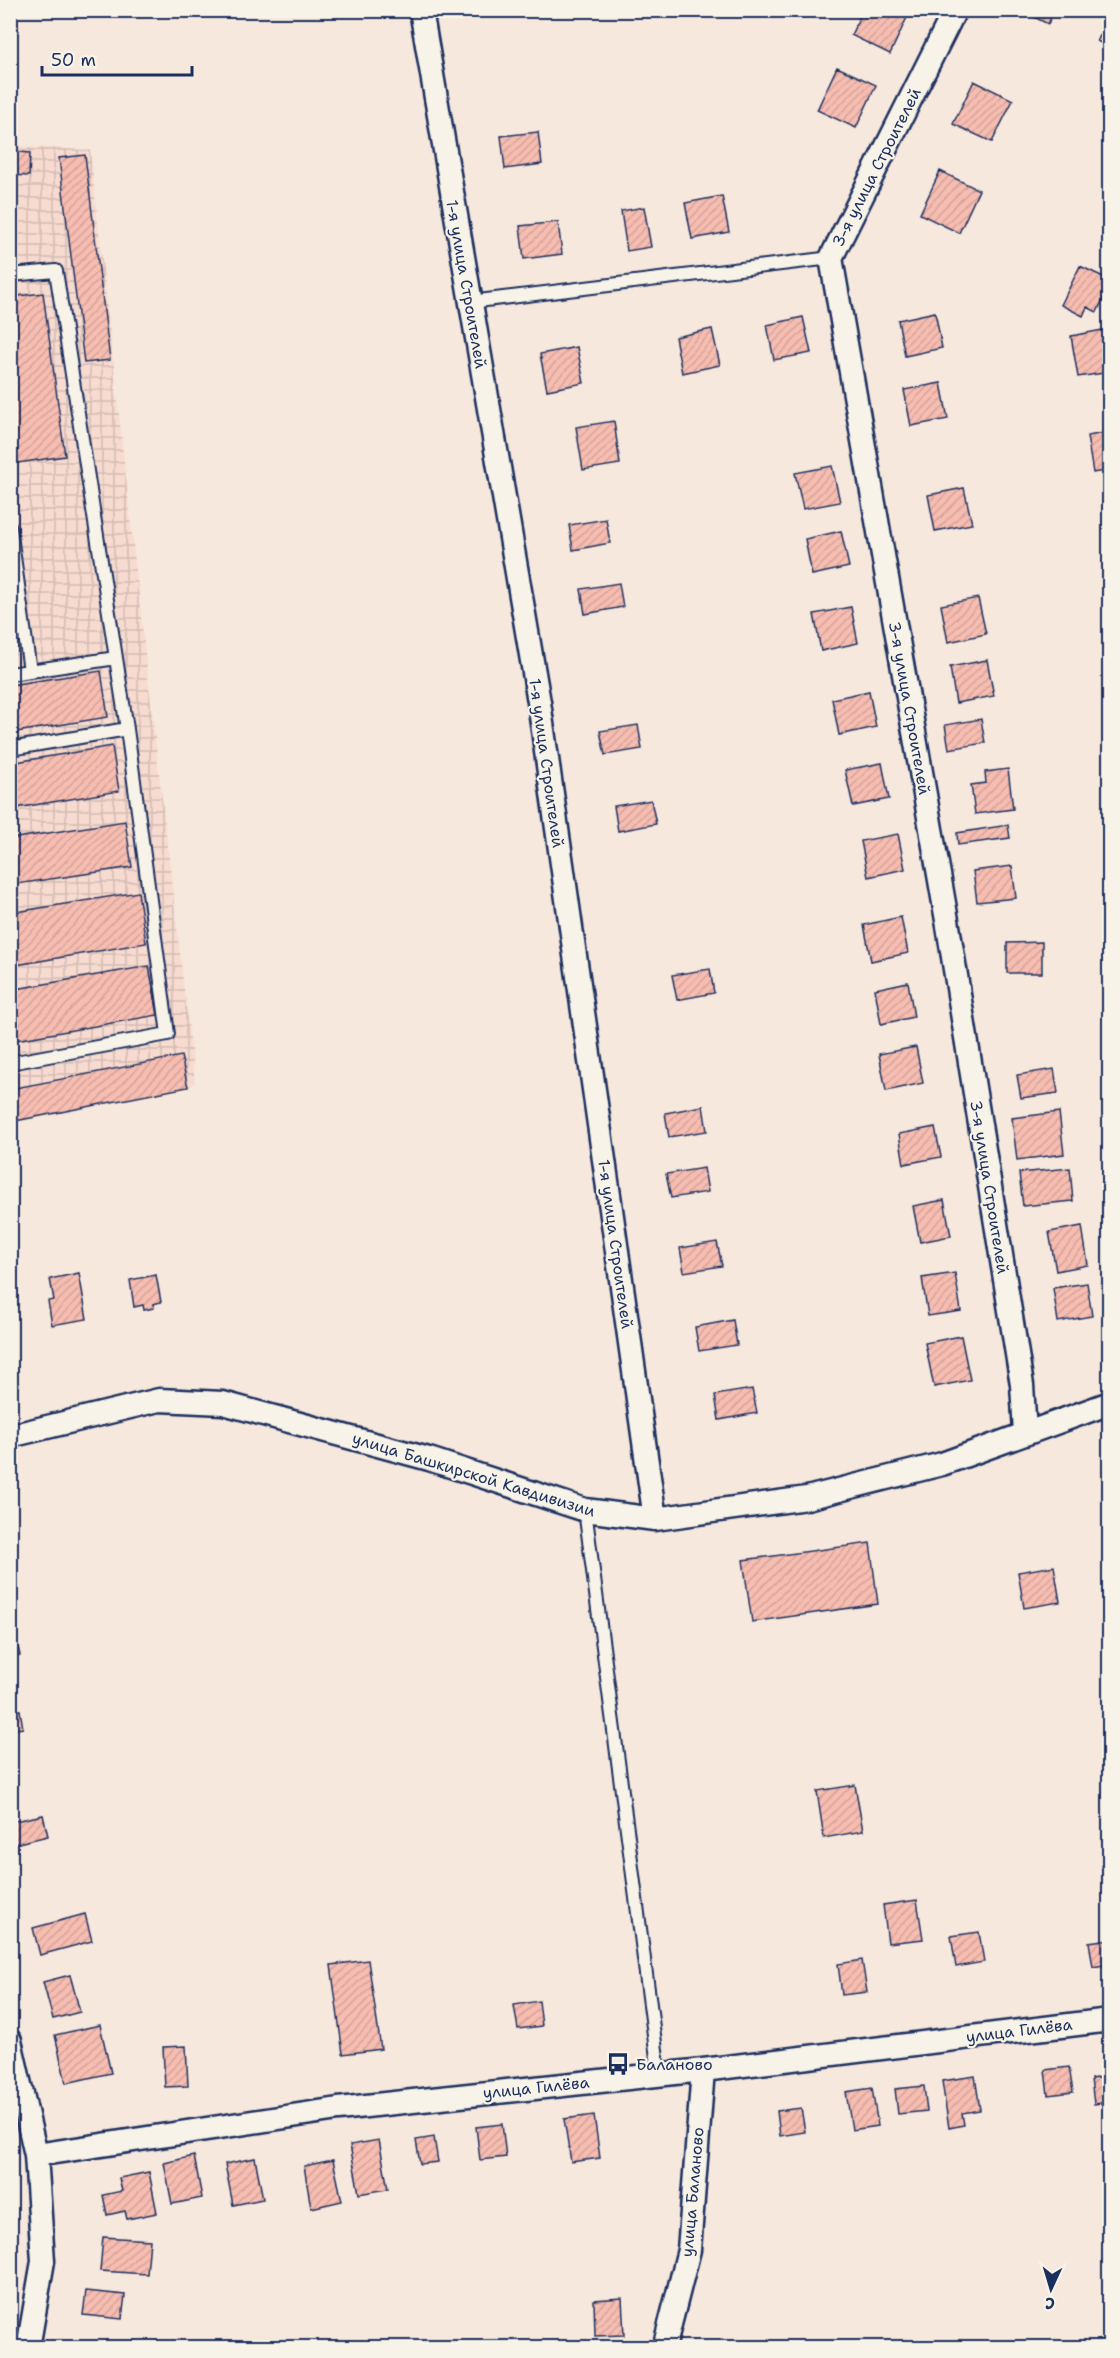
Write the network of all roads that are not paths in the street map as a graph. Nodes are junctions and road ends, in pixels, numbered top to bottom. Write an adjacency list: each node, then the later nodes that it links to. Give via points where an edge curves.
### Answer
1 (421, 10): 5 (street, 1-я улица Строителей)
2 (955, 10): 3 (street, 3-я улица Строителей)
3 (831, 258): 5 (lane); 14 (street, 3-я улица Строителей, via 952,950 1022,1385)
4 (10, 275): 7 (lane, via 56,271)
5 (470, 302): 17 (street, 1-я улица Строителей, via 539,702)
6 (10, 528): 8 (lane)
7 (116, 658): 8 (lane); 10 (lane)
8 (30, 671): 9 (lane)
9 (10, 674)
10 (127, 729): 11 (lane); 12 (lane, via 168,1034)
11 (10, 749)
12 (10, 1063)
13 (1110, 1403): 14 (street, улица Башкирской Кавдивизии)
14 (1025, 1432): 17 (street, улица Башкирской Кавдивизии, via 942,1464 807,1498)
15 (10, 1436): 16 (street, улица Башкирской Кавдивизии, via 159,1400 223,1403 429,1459)
16 (585, 1510): 17 (street, улица Башкирской Кавдивизии); 21 (lane)
17 (654, 1519)
18 (1110, 2020): 20 (street, улица Гилёва)
19 (10, 2041): 22 (street)
20 (703, 2070): 21 (street, улица Гилёва); 24 (street, улица Баланово, via 689,2250)
21 (659, 2073): 22 (street, улица Гилёва, via 338,2109)
22 (36, 2155): 23 (street, via 43,2261)
23 (27, 2346)
24 (664, 2348)

